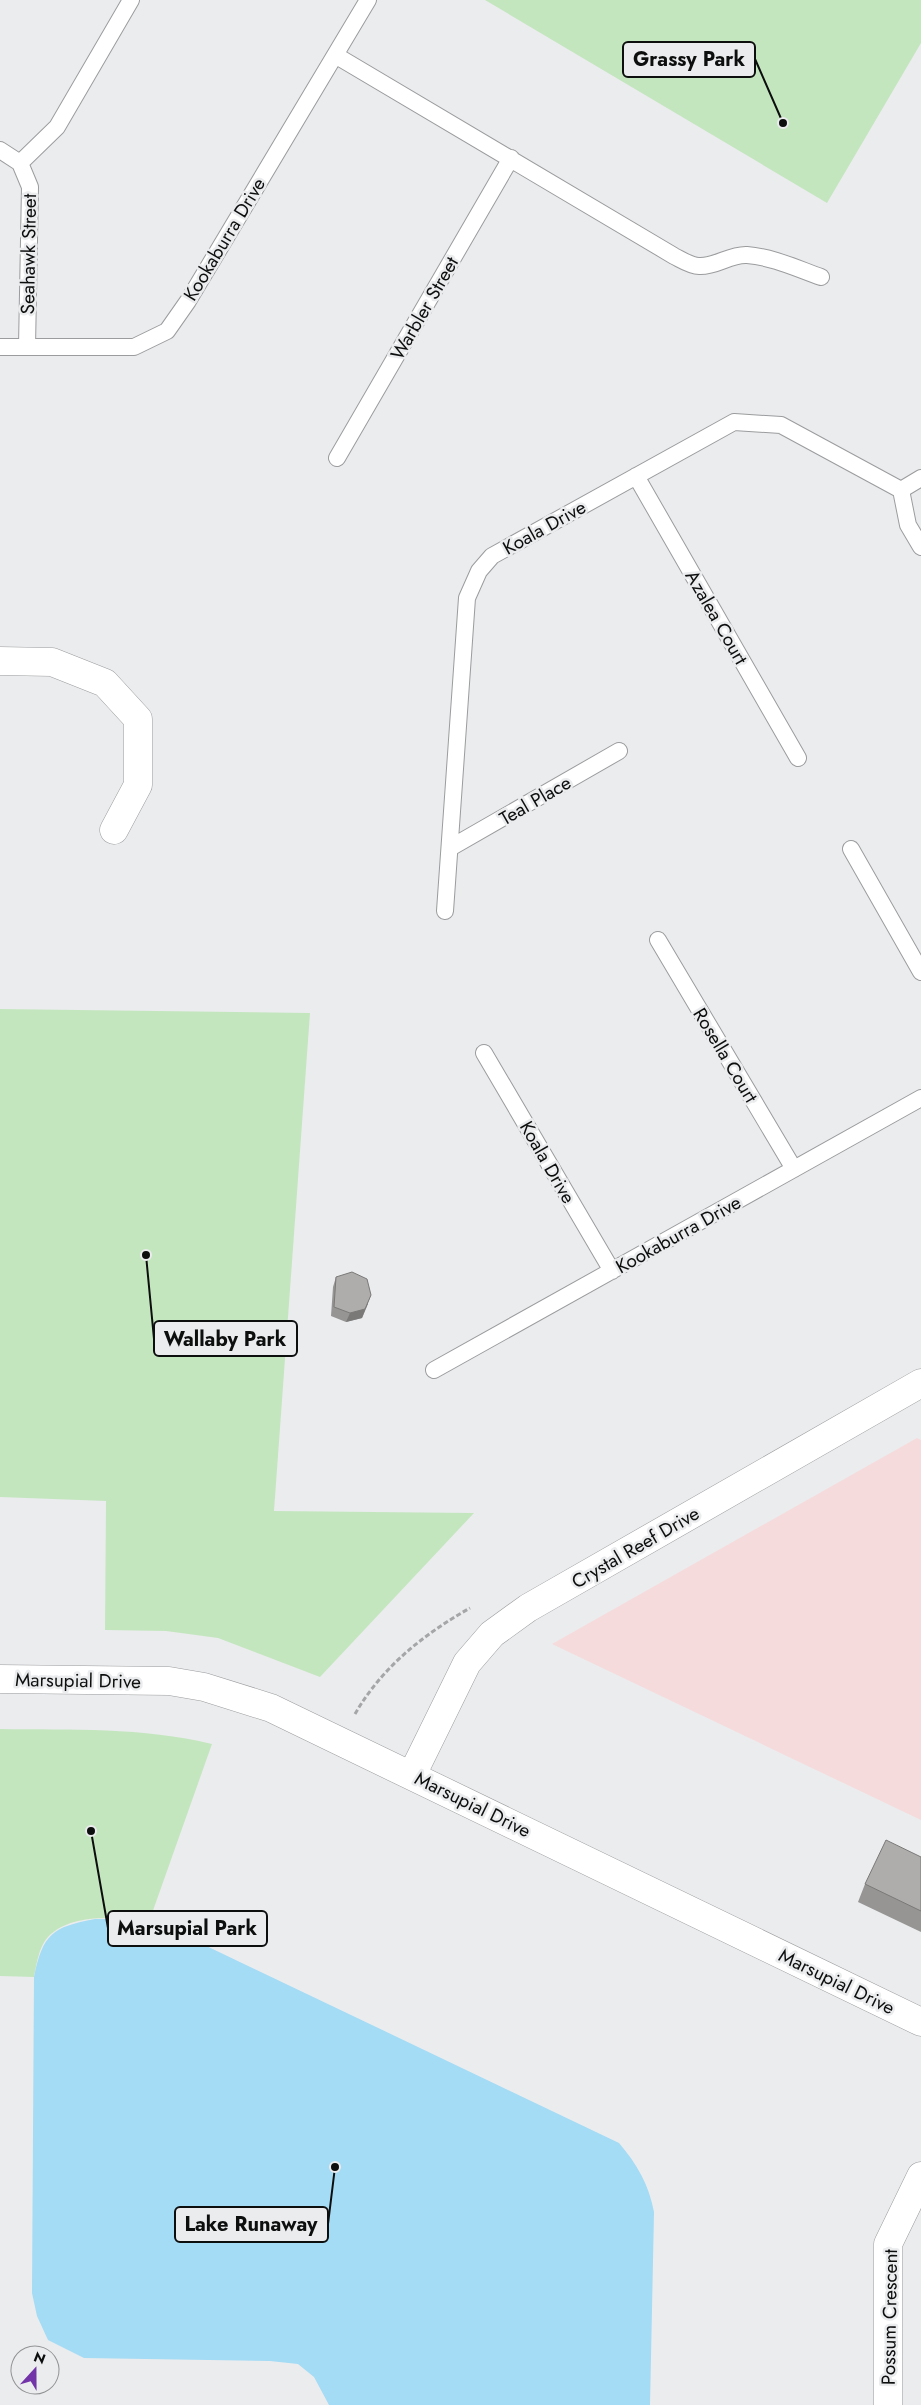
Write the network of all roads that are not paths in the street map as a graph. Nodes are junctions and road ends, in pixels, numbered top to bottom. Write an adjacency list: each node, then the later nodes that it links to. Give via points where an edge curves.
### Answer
1 (131, 0): 6 (lane, via 57,127)
2 (368, 0): 3 (lane, Kookaburra Drive)
3 (335, 55): 5 (lane); 9 (lane, Kookaburra Drive, via 167,331 134,346)
4 (0, 150): 6 (lane)
5 (511, 158): 7 (lane, via 697,267 712,266 726,258 745,254 764,257); 10 (lane, Warbler Street)
6 (20, 163): 9 (lane, Seahawk Street, via 30,186)
7 (821, 277)
8 (0, 347): 9 (lane, Kookaburra Drive)
9 (27, 347)
10 (337, 458)
11 (636, 476): 13 (lane, Koala Drive, via 734,422 781,425); 17 (lane, Azalea Court); 19 (lane, Koala Drive, via 492,556 470,587)
12 (921, 478): 13 (lane)
13 (901, 490): 14 (lane, via 908,525)
14 (921, 547)
15 (0, 661): 18 (street, via 52,662 104,684 138,719 138,785)
16 (619, 751): 19 (lane, Teal Place)
17 (798, 758)
18 (114, 830)
19 (450, 848): 21 (lane, Koala Drive)
20 (851, 849): 23 (lane)
21 (445, 912)
22 (658, 940): 26 (lane, Rosella Court)
23 (921, 972)
24 (484, 1053): 27 (lane, Koala Drive)
25 (921, 1098): 26 (lane, Kookaburra Drive)
26 (794, 1169): 27 (lane, Kookaburra Drive)
27 (612, 1271): 28 (lane, Kookaburra Drive)
28 (434, 1370)
29 (921, 1383): 31 (street, Crystal Reef Drive, via 528,1608 492,1634 468,1662)
30 (0, 1679): 31 (street, Marsupial Drive, via 169,1681 204,1687 272,1708)
31 (412, 1775): 32 (street, Marsupial Drive)
32 (921, 2022)
33 (921, 2176): 34 (street, Possum Crescent, via 888,2244)
34 (888, 2405)

